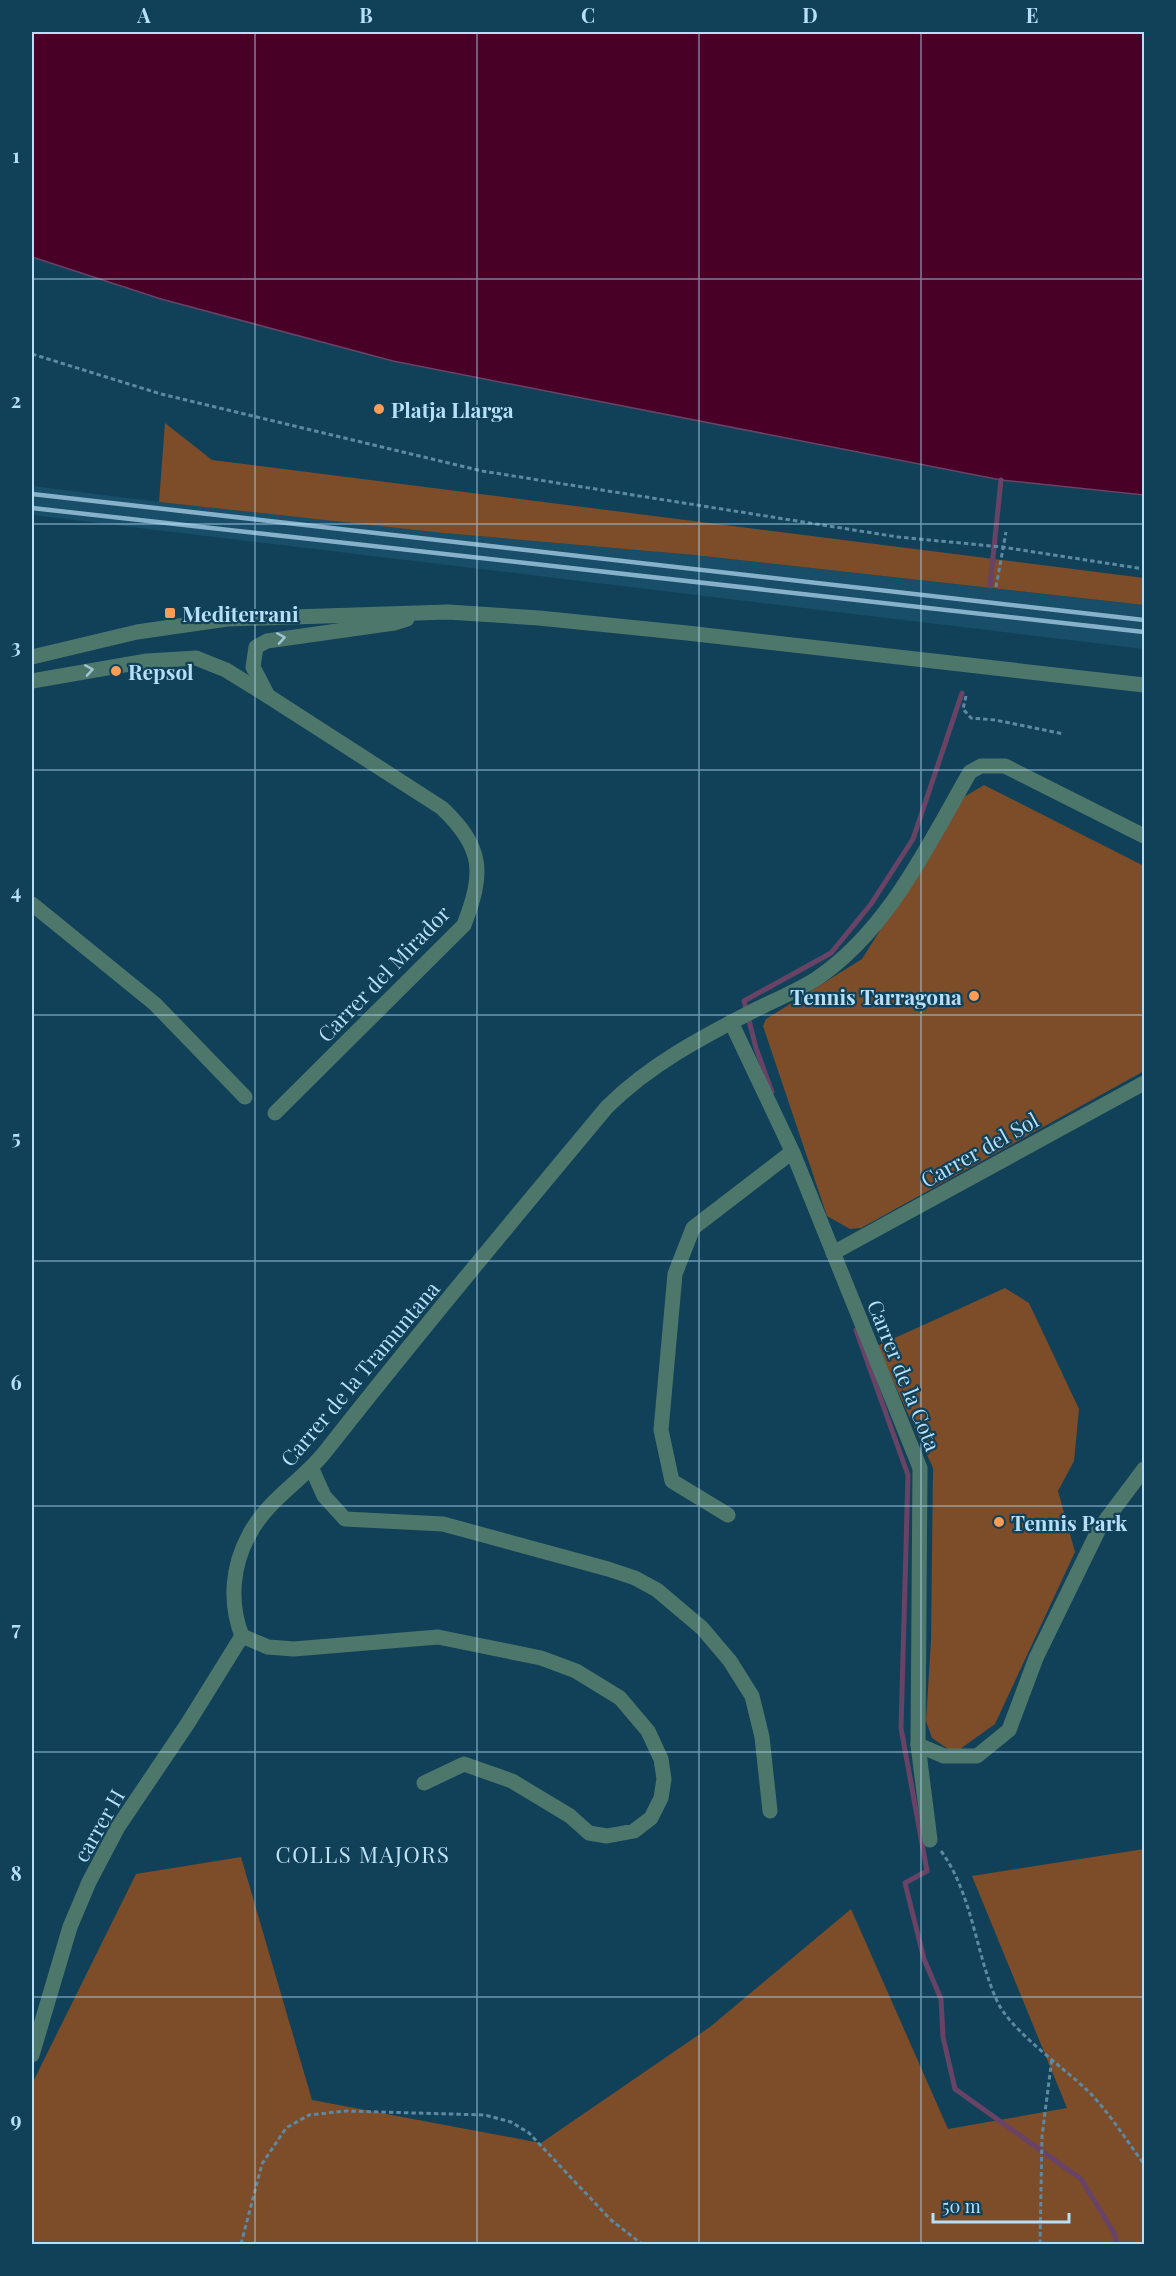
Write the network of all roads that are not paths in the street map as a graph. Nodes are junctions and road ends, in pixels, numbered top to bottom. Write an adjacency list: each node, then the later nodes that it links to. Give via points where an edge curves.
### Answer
1 (427, 612): 2 (street, via 227,619 137,632); 4 (street, via 539,618); 5 (street, Carrer del Mirador, one-way to 1, via 253,667 256,647 267,640 394,623)
2 (32, 657)
3 (32, 681): 5 (street, Carrer del Mirador, one-way to 5, via 147,661 196,658 226,670)
4 (1144, 686)
5 (268, 696): 11 (street, Carrer del Mirador, via 462,827 476,858 477,891 464,925)
6 (1144, 836): 8 (street, Carrer de la Tramuntana, via 1005,766 981,766 970,772 907,878 870,929 814,980)
7 (32, 904): 10 (street, via 155,1004)
8 (735, 1021): 12 (street, Carrer de la Cota); 14 (street, Carrer de la Tramuntana, via 648,1070 607,1107)
9 (1144, 1083): 13 (street, Carrer del Sol)
10 (245, 1097)
11 (275, 1113)
12 (792, 1152): 13 (street, Carrer de la Cota); 16 (street, via 693,1228 675,1274 661,1430 672,1481)
13 (833, 1253): 18 (street, Carrer de la Cota, via 920,1468)
14 (312, 1469): 17 (street, Carrer de la Tramuntana, via 272,1502 241,1552 233,1598); 20 (street, via 324,1496 345,1519 443,1524 635,1578 682,1609 730,1661 752,1696 762,1737)
15 (1144, 1469): 18 (street, via 1099,1529 1036,1658 1009,1730 976,1756 944,1756)
16 (728, 1515)
17 (242, 1636): 19 (street, via 268,1647 294,1649 438,1637 549,1661 576,1671 620,1698 648,1731 661,1760 664,1779 661,1798 651,1818 633,1831 607,1836 589,1833 570,1816 512,1781 464,1764); 22 (street, carrer H, via 118,1827 89,1882 70,1927)
18 (918, 1745): 21 (street, Carrer de la Cota)
19 (424, 1783)
20 (770, 1811)
21 (929, 1835)
22 (32, 2055)

